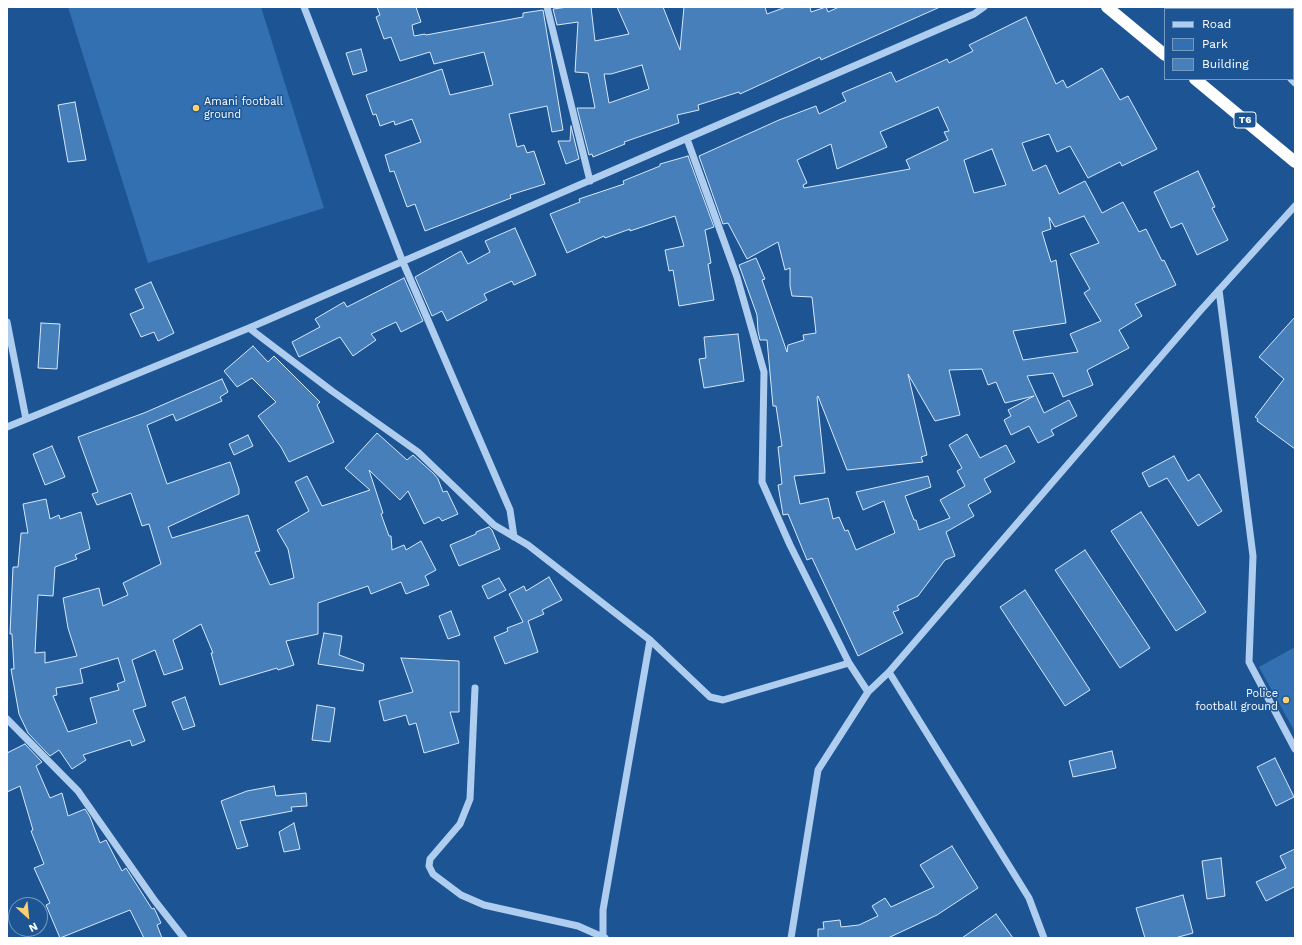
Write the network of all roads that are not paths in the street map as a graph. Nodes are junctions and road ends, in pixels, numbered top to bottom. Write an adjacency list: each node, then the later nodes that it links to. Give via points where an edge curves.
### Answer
1 (304, 7): 11 (street)
2 (547, 7): 9 (street)
3 (984, 7): 7 (street, via 974,14)
4 (1107, 7): 5 (highway)
5 (1164, 53)
6 (1196, 80): 8 (highway, T6)
7 (686, 139): 9 (street); 19 (street, via 737,277 764,372 762,482 790,545)
8 (1295, 162)
9 (590, 180): 11 (street)
10 (1295, 206): 12 (street)
11 (402, 260): 14 (street); 17 (street, via 510,510)
12 (1219, 290): 20 (street); 24 (street, via 1253,556 1250,662)
13 (7, 322): 15 (street)
14 (249, 328): 15 (street); 17 (street, via 332,392 418,452 494,525)
15 (26, 419): 16 (street)
16 (7, 427)
17 (514, 537): 18 (street, via 528,545)
18 (650, 640): 19 (street, via 710,697 723,700); 26 (street, via 603,910)
19 (849, 663): 22 (street)
20 (889, 672): 22 (street); 28 (street, via 1028,898)
21 (475, 688): 26 (street, via 470,798 460,824 430,859 429,866 433,874 462,894 484,905 578,926)
22 (868, 692): 27 (street, via 818,770)
23 (7, 719): 25 (street, via 78,791)
24 (1295, 749)
25 (184, 938)
26 (604, 938)
27 (791, 938)
28 (1044, 938)

